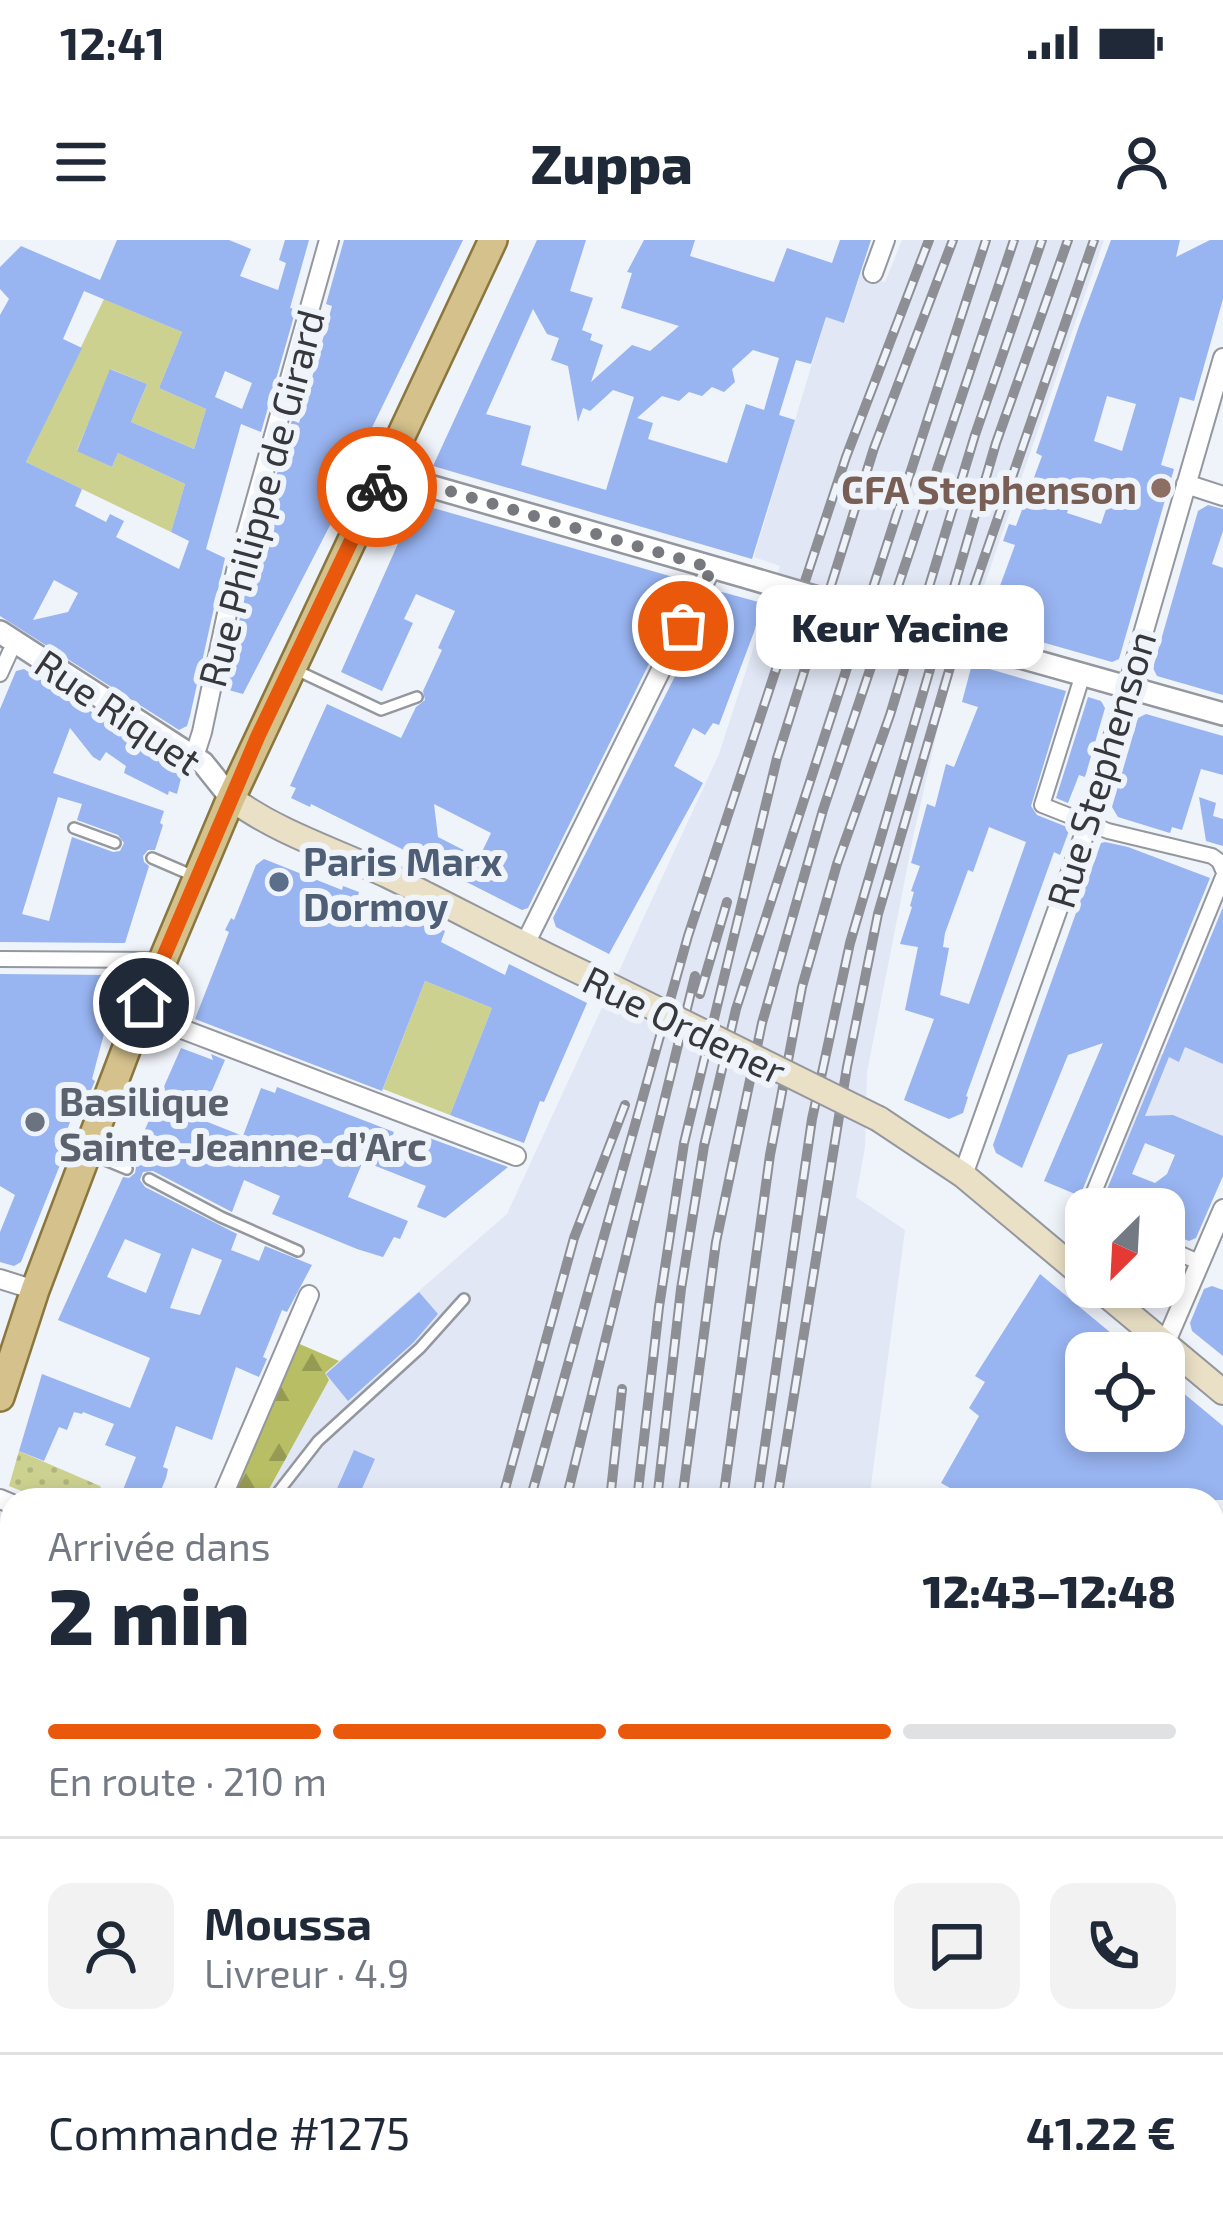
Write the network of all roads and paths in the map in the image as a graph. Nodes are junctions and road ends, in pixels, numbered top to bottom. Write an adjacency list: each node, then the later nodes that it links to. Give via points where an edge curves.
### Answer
1 (329, 240): 17 (street, Rue Philippe de Girard, via 236,571)
2 (494, 240): 6 (main road)
3 (885, 240): 4 (street)
4 (873, 273)
5 (1223, 358): 7 (street, Rue Stephenson)
6 (384, 472): 9 (street); 11 (main road)
7 (1186, 484): 8 (street); 14 (street, Rue Stephenson)
8 (1223, 496)
9 (712, 568): 13 (street, bridge); 25 (street)
10 (5, 642): 12 (street); 17 (street, Rue Riquet)
11 (292, 668): 15 (lane, via 381,710); 18 (main road)
12 (0, 674)
13 (1083, 674): 14 (street); 19 (street, via 1042,805)
14 (1128, 688): 16 (street); 19 (street, Rue Stephenson)
15 (417, 697)
16 (1223, 714)
17 (194, 757): 18 (street, Rue Riquet)
18 (231, 798): 24 (main road); 25 (main road, Rue Ordener)
19 (1088, 824): 23 (street, via 1212,856); 32 (street, Rue Stephenson)
20 (74, 828): 21 (lane)
21 (115, 843)
22 (152, 858): 24 (lane)
23 (1223, 873): 34 (street)
24 (198, 878): 27 (main road)
25 (524, 946): 32 (main road, Rue Ordener, bridge, via 879,1119)
26 (0, 959): 27 (street)
27 (163, 960): 28 (main road)
28 (140, 1013): 29 (main road); 30 (street)
29 (89, 1153): 31 (lane); 41 (main road)
30 (516, 1156)
31 (127, 1169)
32 (963, 1175): 38 (main road, Rue Ordener)
33 (149, 1179): 36 (lane)
34 (1096, 1188)
35 (1223, 1209): 39 (street)
36 (298, 1252)
37 (1185, 1256): 39 (street)
38 (1065, 1260)
39 (1209, 1266): 46 (street)
40 (0, 1279): 41 (street)
41 (35, 1290): 49 (main road)
42 (308, 1295): 50 (street)
43 (464, 1299): 51 (lane)
44 (1122, 1308): 45 (main road)
45 (1151, 1332)
46 (1172, 1332)
47 (1185, 1361): 48 (main road)
48 (1223, 1392)
49 (0, 1397)
50 (225, 1488)
51 (282, 1488)

